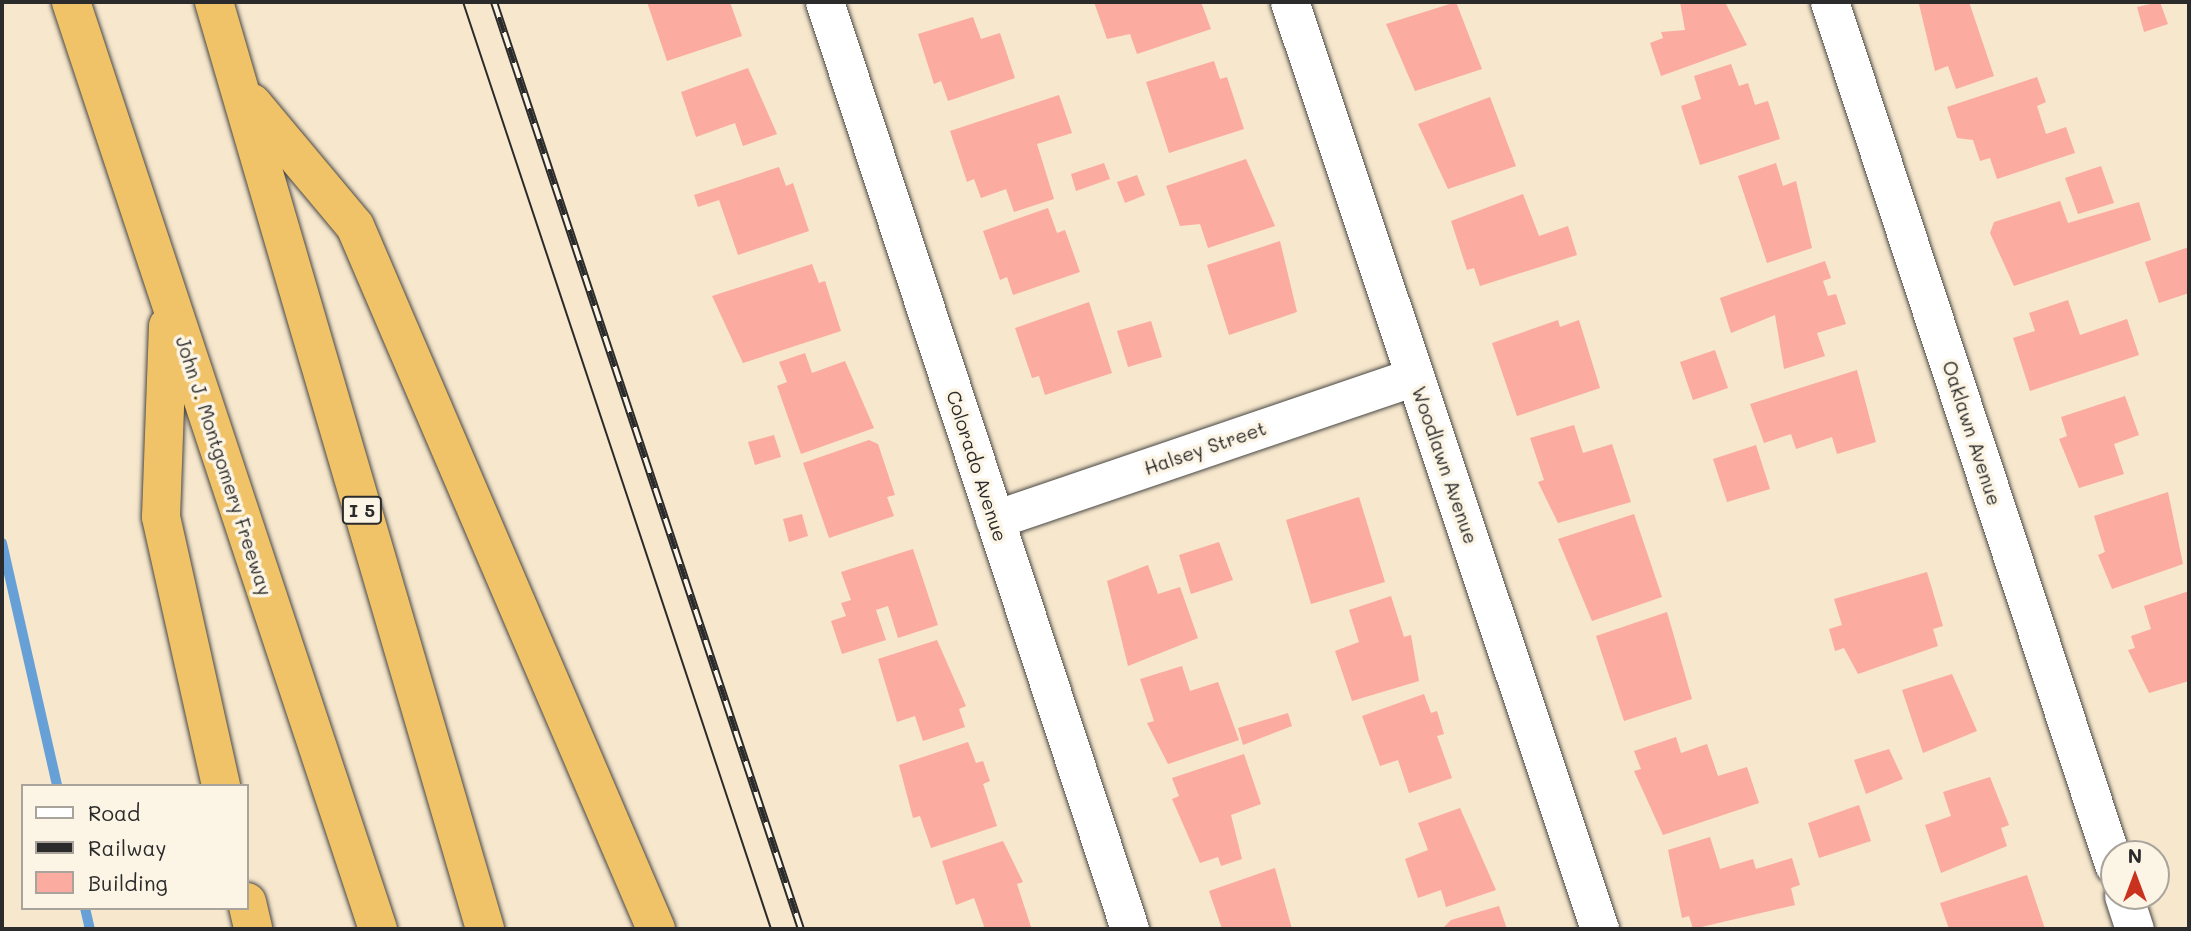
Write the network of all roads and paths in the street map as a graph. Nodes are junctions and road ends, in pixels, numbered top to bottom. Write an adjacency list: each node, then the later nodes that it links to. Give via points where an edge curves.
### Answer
1 (71, 2): 7 (highway, John J. Montgomery Freeway)
2 (214, 2): 6 (highway, I 5)
3 (825, 2): 9 (street, Colorado Avenue)
4 (1290, 2): 8 (street, Woodlawn Avenue)
5 (1830, 2): 11 (street, Oaklawn Avenue)
6 (242, 91): 16 (highway, I 5); 17 (highway, via 355,226)
7 (169, 300): 10 (highway, via 162,517); 15 (highway, John J. Montgomery Freeway)
8 (1415, 377): 9 (street, Halsey Street); 19 (street, Woodlawn Avenue)
9 (995, 520): 18 (street, Colorado Avenue)
10 (221, 784)
11 (2106, 840)
12 (248, 906): 14 (highway)
13 (2129, 910): 20 (street)
14 (253, 929)
15 (378, 929)
16 (485, 929)
17 (656, 929)
18 (1130, 929)
19 (1600, 929)
20 (2135, 929)

